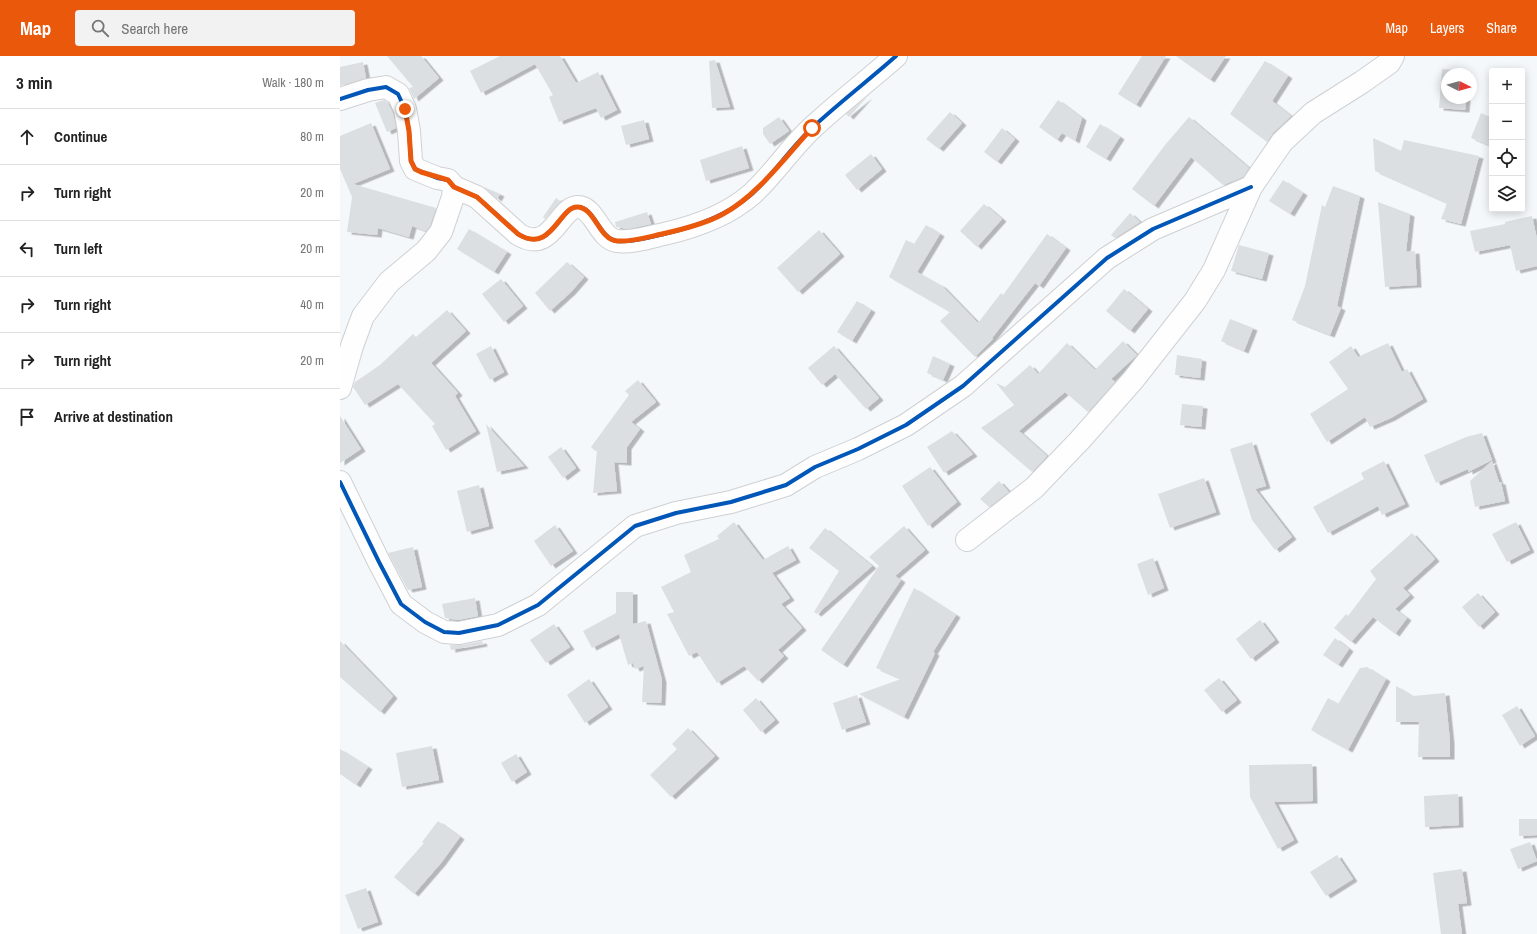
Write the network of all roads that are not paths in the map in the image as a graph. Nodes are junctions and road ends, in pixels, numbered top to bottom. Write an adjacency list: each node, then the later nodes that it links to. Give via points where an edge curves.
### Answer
1 (896, 56): 4 (street, via 812,128 752,194 723,214 679,230 616,241 606,236 582,207 576,207 541,238 526,239 477,197)
2 (1393, 56): 5 (street, via 1390,63 1313,113 1282,142)
3 (340, 99): 4 (street, via 386,87 398,94 405,109 415,169 448,180)
4 (454, 187): 6 (street, via 441,232 426,250 389,282 363,316)
5 (1251, 187): 7 (street, via 1153,229 1107,258 963,386 906,425 815,467 786,485 635,526 538,605 498,625 459,633 444,632 424,622 401,604); 8 (street, via 1214,270 1194,301 1133,380 1034,488)
6 (340, 388)
7 (340, 482)
8 (967, 540)

